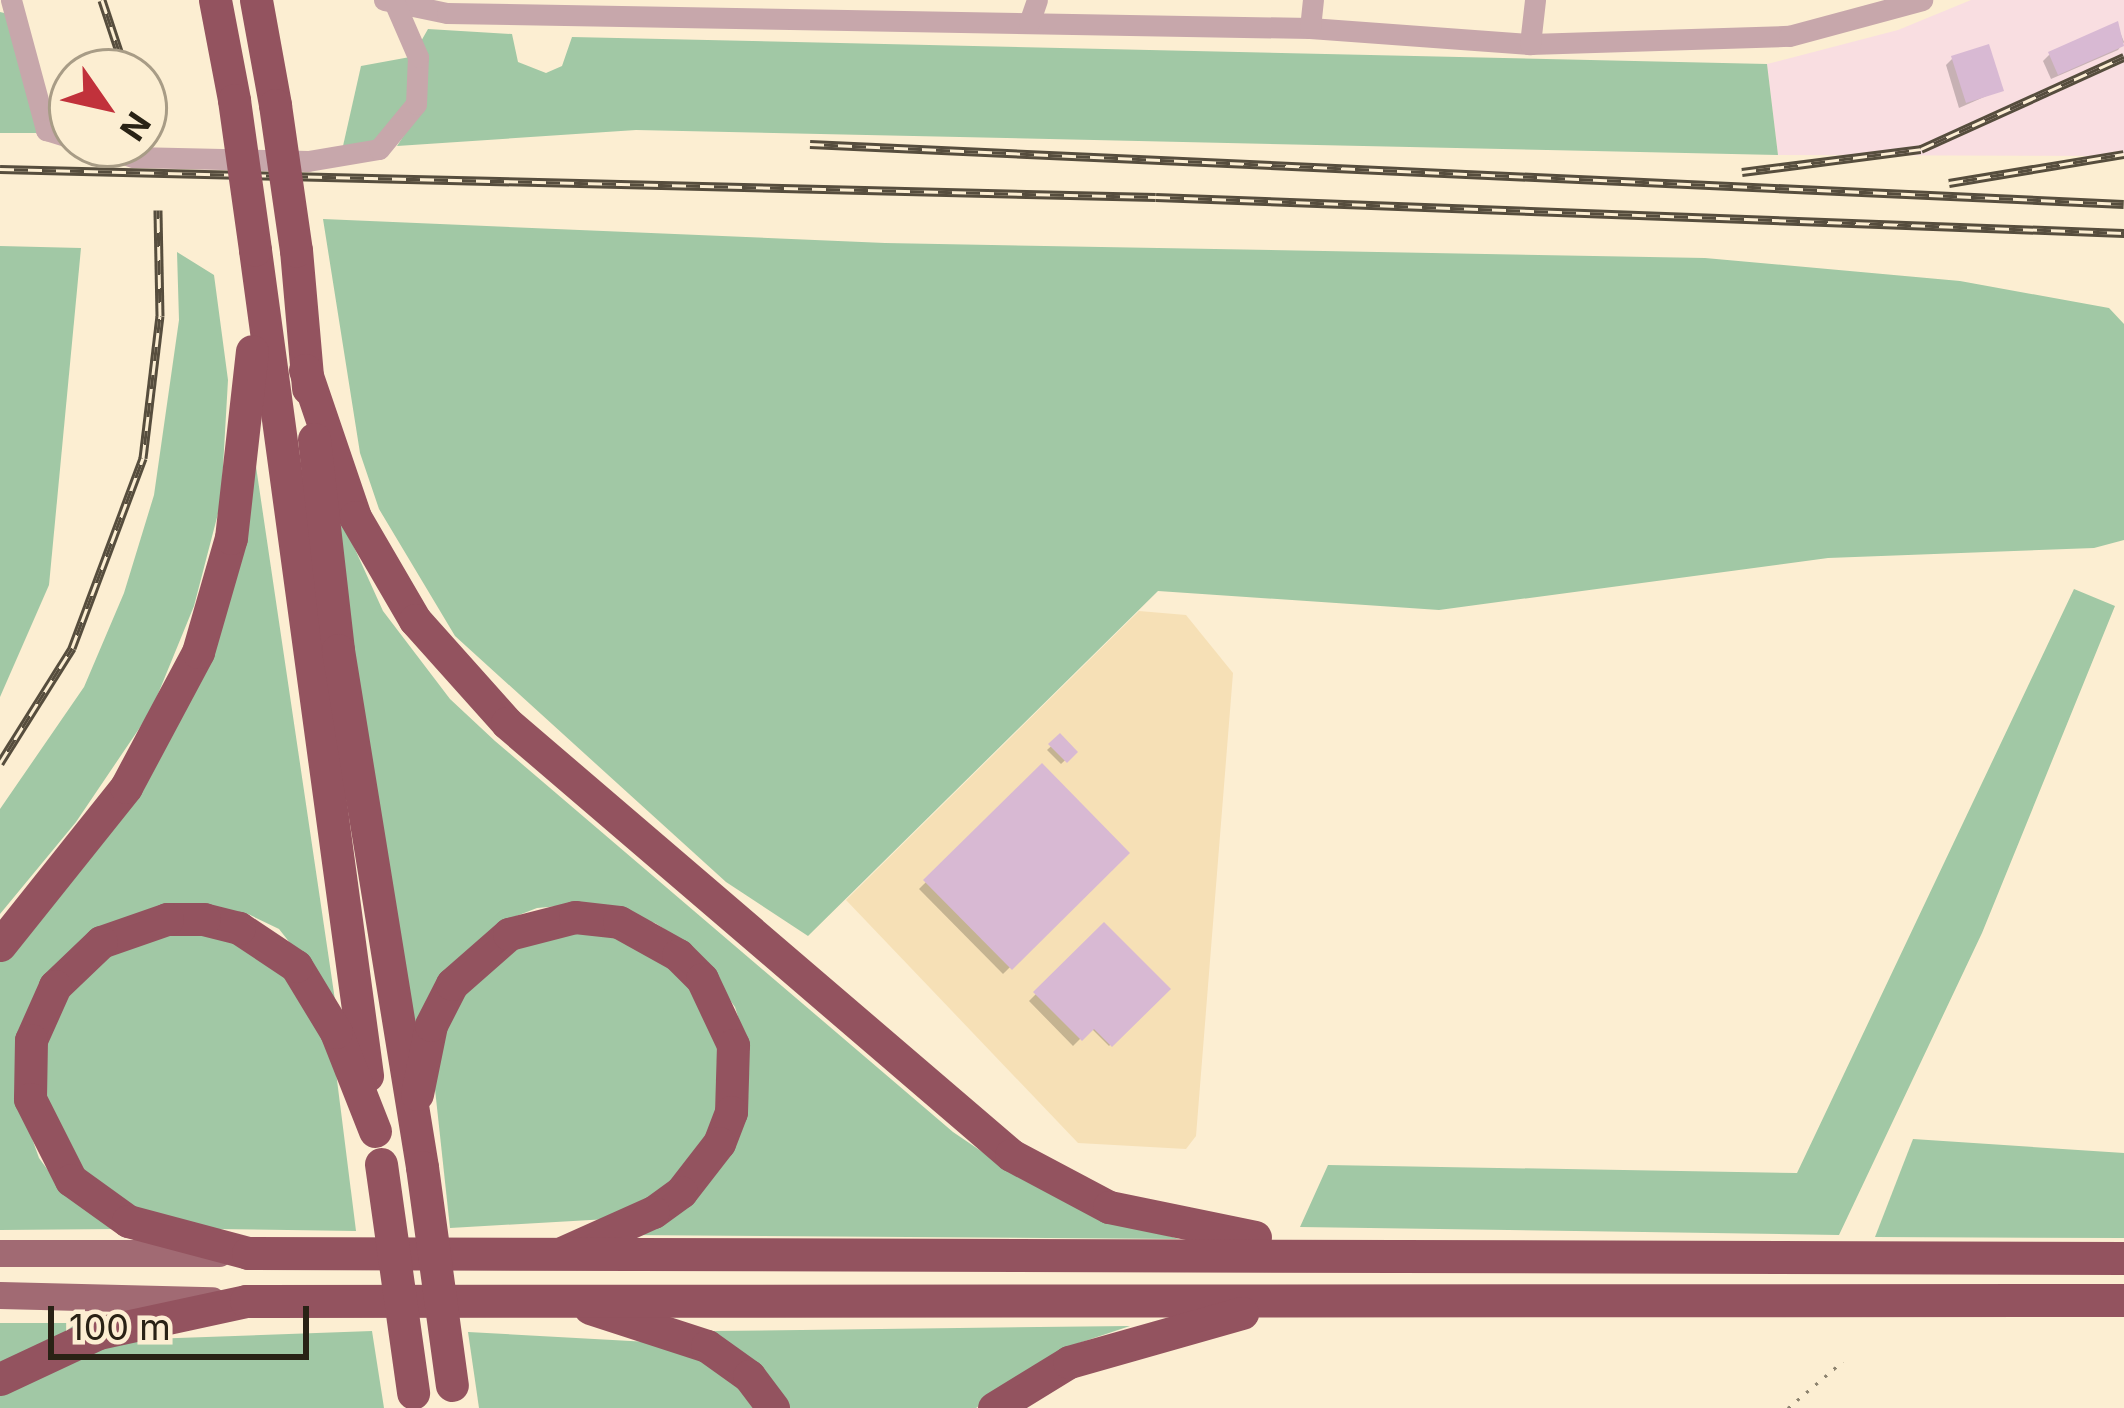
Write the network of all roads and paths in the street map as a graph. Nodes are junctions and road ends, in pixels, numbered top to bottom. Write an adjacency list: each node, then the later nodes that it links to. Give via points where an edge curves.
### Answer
1 (11, 0): 14 (street)
2 (215, 0): 16 (highway, bridge)
3 (256, 0): 17 (highway, bridge, via 296,250)
4 (1037, 0): 11 (street)
5 (1313, 0): 12 (street)
6 (1535, 0): 13 (street)
7 (1922, 0): 13 (street, via 1789,36)
8 (390, 2): 9 (street); 15 (street, via 418,57 416,104 379,148 308,161)
9 (518, 7): 10 (street)
10 (771, 10): 11 (street)
11 (1029, 23): 12 (street)
12 (1310, 28): 13 (street)
13 (1530, 44)
14 (48, 131)
15 (168, 158)
16 (257, 295): 18 (highway, via 231,538 199,652 126,787); 20 (highway)
17 (305, 370): 19 (highway, via 338,650); 23 (highway, via 355,517 456,672 963,1118 1038,1172 1109,1207 1199,1230)
18 (0, 945)
19 (412, 1120): 24 (highway, via 431,1025 452,984 508,934 575,917 619,922 678,955 720,1010 733,1045 731,1112 719,1143 681,1192 652,1212); 33 (highway, bridge)
20 (378, 1148): 22 (highway, via 319,995 268,944 204,919 167,919 116,934 76,962 55,986 31,1040 30,1099 52,1154 71,1180 128,1221); 34 (highway, bridge)
21 (0, 1253): 22 (main road)
22 (248, 1253): 24 (highway)
23 (1370, 1254): 24 (highway); 25 (highway)
24 (550, 1258)
25 (2124, 1258)
26 (0, 1295): 28 (main road)
27 (553, 1298): 28 (highway); 29 (highway); 35 (highway, via 707,1346 749,1376)
28 (246, 1300): 32 (highway, via 98,1333)
29 (1298, 1300): 30 (highway); 36 (highway, via 1132,1338 1069,1362)
30 (2124, 1300)
31 (1843, 1361): 37 (path)
32 (0, 1379)
33 (453, 1396)
34 (414, 1400)
35 (773, 1408)
36 (994, 1408)
37 (1788, 1408)

